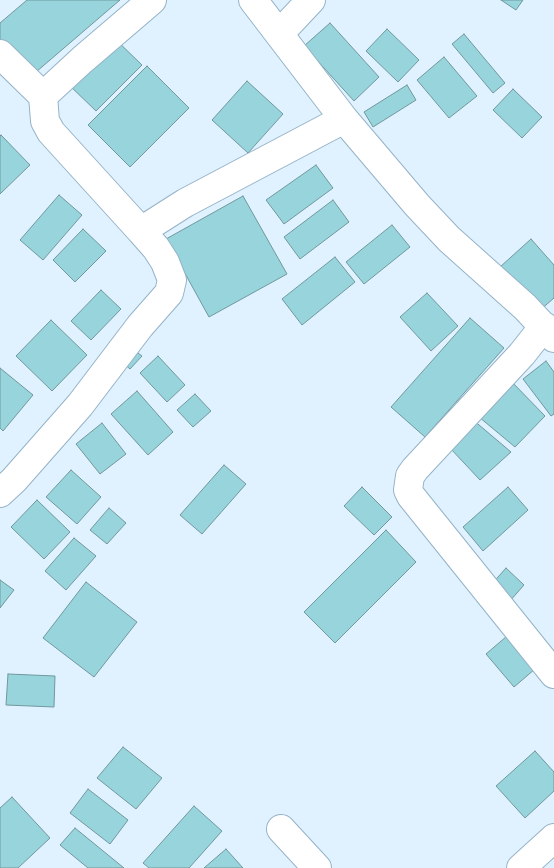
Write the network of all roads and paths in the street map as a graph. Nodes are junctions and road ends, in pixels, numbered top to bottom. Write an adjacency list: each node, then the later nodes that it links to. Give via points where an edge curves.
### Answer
1 (152, 0): 6 (street)
2 (253, 0): 4 (street)
3 (311, 0): 4 (street)
4 (280, 33): 7 (street)
5 (0, 54): 6 (street)
6 (43, 96): 8 (street, via 45,121 51,132)
7 (344, 119): 8 (street, via 185,203); 9 (street, via 449,239 526,307)
8 (141, 231): 10 (street, via 165,262 172,280 169,293 80,405)
9 (549, 332): 11 (street, via 522,354 415,469 410,476 408,490)
10 (0, 494)
11 (554, 674)
12 (281, 829): 14 (street)
13 (554, 838): 15 (street)
14 (317, 868)
15 (521, 868)

